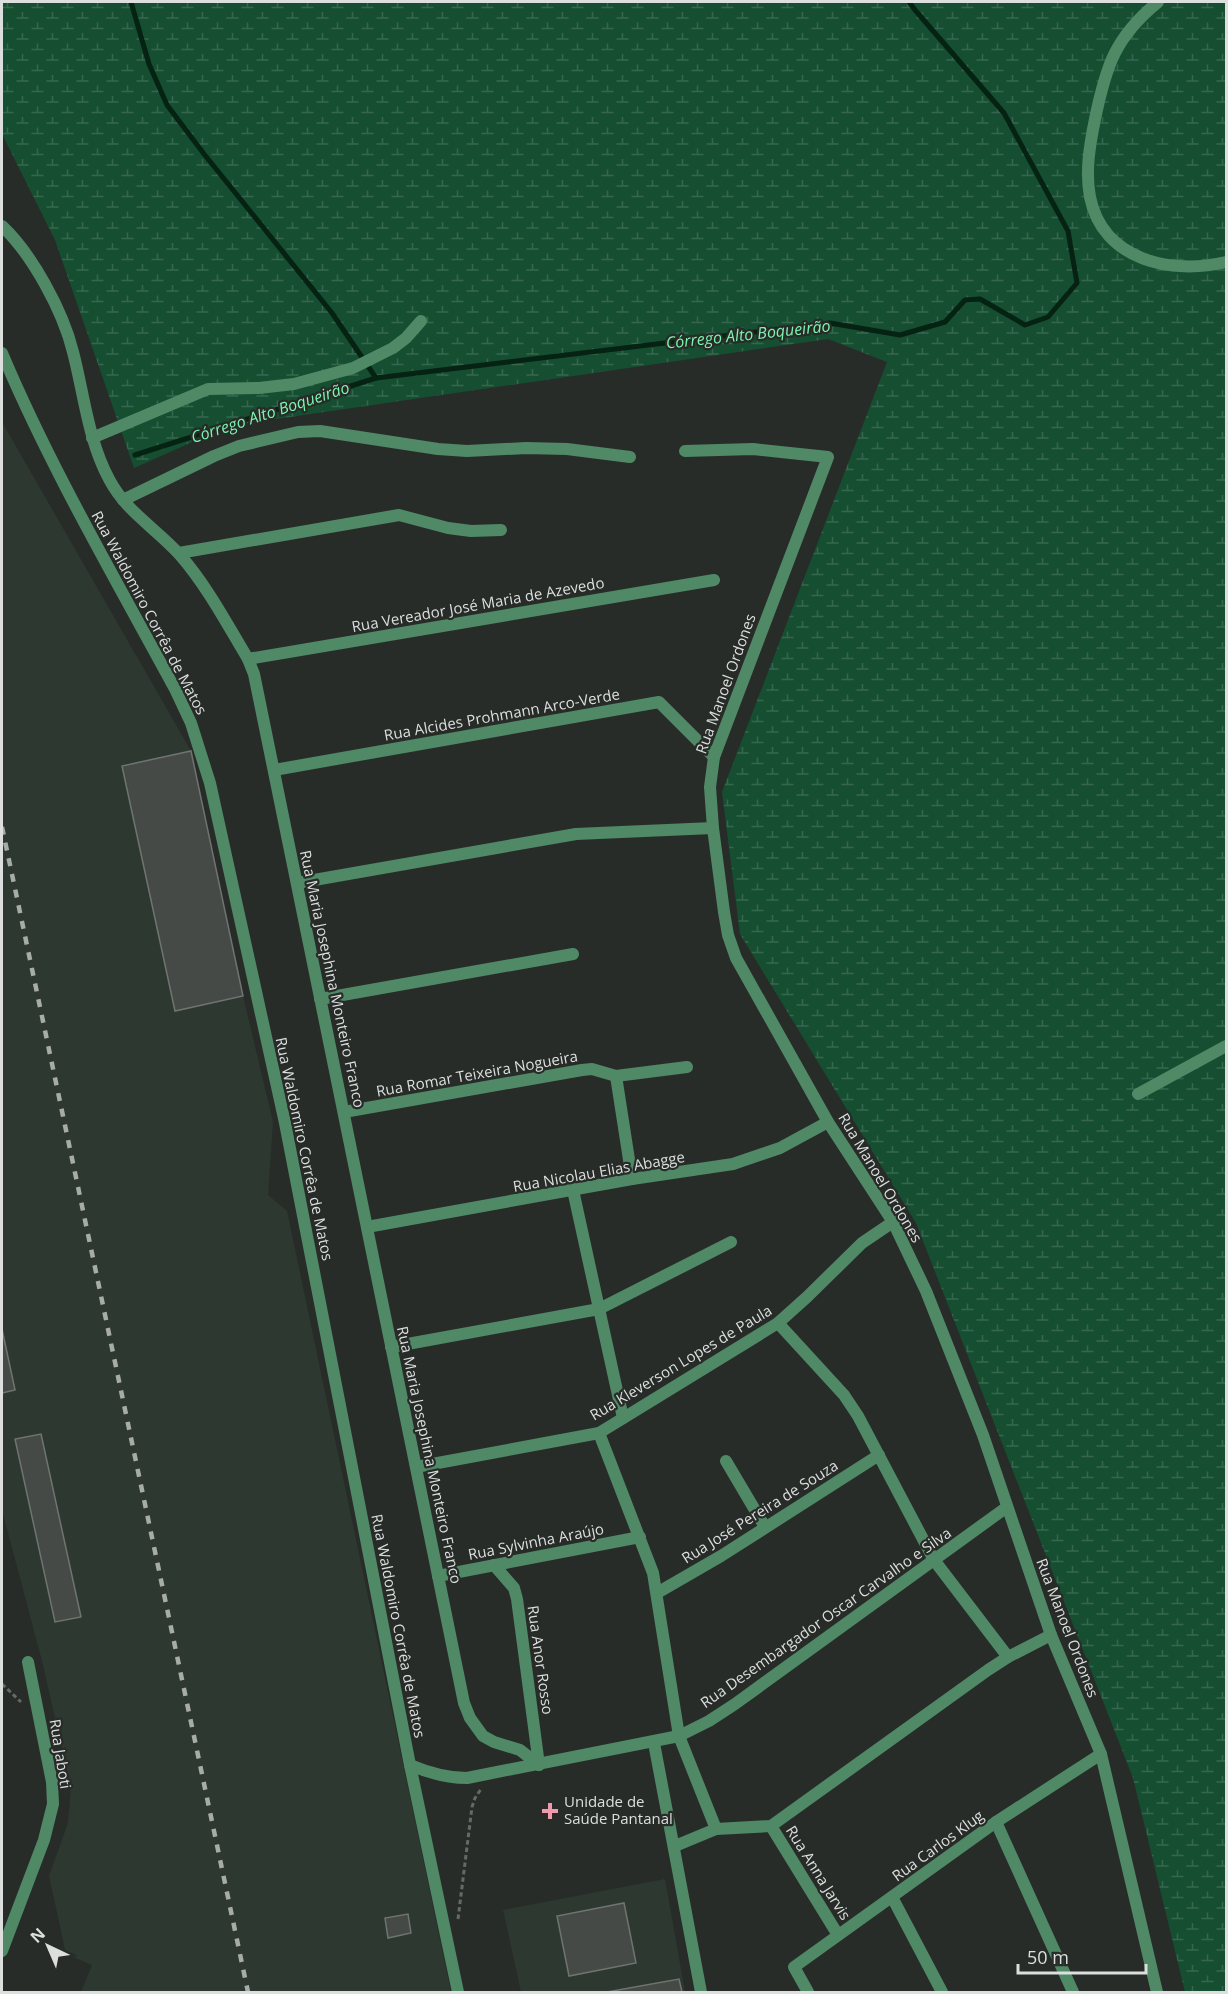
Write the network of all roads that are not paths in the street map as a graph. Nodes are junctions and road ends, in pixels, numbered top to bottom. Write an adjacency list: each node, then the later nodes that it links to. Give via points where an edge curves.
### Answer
1 (1158, 2): 3 (street, via 1119,43 1110,62 1091,139 1090,196 1107,232 1123,249 1141,258 1190,267)
2 (2, 226): 6 (street, Rua Maria Josephina Monteiro Franco, via 31,260 68,333)
3 (1227, 262)
4 (420, 321): 6 (street, via 406,338 353,368 294,384 208,389)
5 (2, 353): 52 (street, Rua Waldomiro Corrêa de Matos, via 56,470 175,689 191,723 210,783 287,1135)
6 (92, 438): 9 (street, Rua Maria Josephina Monteiro Franco, via 109,480)
7 (685, 452): 14 (street, Rua Manoel Ordones, via 753,449 828,456)
8 (630, 457): 9 (street, via 567,448 438,449 320,431 298,432 239,446)
9 (123, 500): 11 (street, Rua Maria Josephina Monteiro Franco)
10 (501, 530): 11 (street, via 448,528 399,515)
11 (178, 553): 13 (street, Rua Maria Josephina Monteiro Franco)
12 (714, 580): 13 (street, Rua Vereador José Maria de Azevedo)
13 (248, 659): 15 (street, Rua Maria Josephina Monteiro Franco)
14 (714, 757): 15 (street, Rua Alcides Prohmann Arco-Verde, via 659,702); 16 (street, Rua Manoel Ordones, via 710,787)
15 (274, 770): 17 (street, Rua Maria Josephina Monteiro Franco)
16 (713, 828): 17 (street, via 576,834); 25 (street, Rua Manoel Ordones, via 728,935 736,958)
17 (297, 883): 19 (street, Rua Maria Josephina Monteiro Franco)
18 (573, 954): 19 (street)
19 (320, 999): 24 (street, Rua Maria Josephina Monteiro Franco)
20 (1227, 1046): 23 (street)
21 (687, 1067): 22 (street, Rua Romar Teixeira Nogueira)
22 (616, 1076): 24 (street, Rua Romar Teixeira Nogueira, via 582,1070); 26 (street)
23 (1138, 1094)
24 (344, 1112): 29 (street, Rua Maria Josephina Monteiro Franco)
25 (828, 1122): 26 (street, Rua Nicolau Elias Abagge, via 754,1158); 28 (street, Rua Manoel Ordones)
26 (632, 1179): 27 (street, Rua Nicolau Elias Abagge)
27 (573, 1191): 29 (street, Rua Nicolau Elias Abagge); 31 (street)
28 (893, 1222): 32 (street, Rua Kleverson Lopes de Paula, via 862,1243); 39 (street, Rua Manoel Ordones, via 970,1399)
29 (367, 1227): 33 (street, Rua Maria Josephina Monteiro Franco)
30 (731, 1242): 31 (street)
31 (599, 1309): 33 (street); 34 (street)
32 (778, 1323): 34 (street, Rua Kleverson Lopes de Paula); 36 (street, via 844,1395)
33 (392, 1347): 38 (street, Rua Maria Josephina Monteiro Franco)
34 (623, 1418): 35 (street, Rua Kleverson Lopes de Paula)
35 (599, 1433): 38 (street, Rua Kleverson Lopes de Paula); 41 (street)
36 (879, 1455): 40 (street, Rua José Pereira de Souza); 42 (street)
37 (726, 1461): 40 (street)
38 (416, 1467): 44 (street, Rua Maria Josephina Monteiro Franco)
39 (1007, 1507): 42 (street, Rua Desembargador Oscar Carvalho e Silva); 46 (street, Rua Manoel Ordones)
40 (765, 1527): 45 (street, Rua José Pereira de Souza)
41 (640, 1537): 43 (street, Rua Sylvinha Araújo); 45 (street)
42 (934, 1560): 47 (street); 49 (street, Rua Desembargador Oscar Carvalho e Silva, via 735,1704)
43 (495, 1565): 44 (street, Rua Sylvinha Araújo); 53 (street, Rua Anor Rosso, via 514,1588 517,1599)
44 (438, 1576): 53 (street, Rua Maria Josephina Monteiro Franco, via 470,1718 483,1736 520,1750)
45 (657, 1593): 49 (street)
46 (1051, 1635): 47 (street); 51 (street, Rua Manoel Ordones)
47 (1008, 1657): 55 (street)
48 (28, 1662): 60 (street, Rua Jaboti, via 52,1782 52,1804 44,1840)
49 (679, 1736): 50 (street, Rua Desembargador Oscar Carvalho e Silva); 56 (street)
50 (654, 1743): 53 (street, Rua Desembargador Oscar Carvalho e Silva); 57 (street)
51 (1101, 1754): 54 (street, Rua Carlos Klug); 66 (street, Rua Manoel Ordones)
52 (410, 1765): 53 (street, Rua Desembargador Oscar Carvalho e Silva, via 448,1778); 61 (street, Rua Waldomiro Corrêa de Matos)
53 (539, 1765)
54 (996, 1822): 58 (street, Rua Carlos Klug); 65 (street)
55 (771, 1826): 56 (street); 59 (street, Rua Anna Jarvis)
56 (716, 1829): 57 (street)
57 (675, 1846): 62 (street)
58 (892, 1897): 59 (street, Rua Carlos Klug); 64 (street)
59 (838, 1935): 63 (street, Rua Carlos Klug, via 794,1967)
60 (2, 1951)
61 (458, 1992)
62 (702, 1992)
63 (808, 1992)
64 (942, 1992)
65 (1073, 1992)
66 (1157, 1992)

